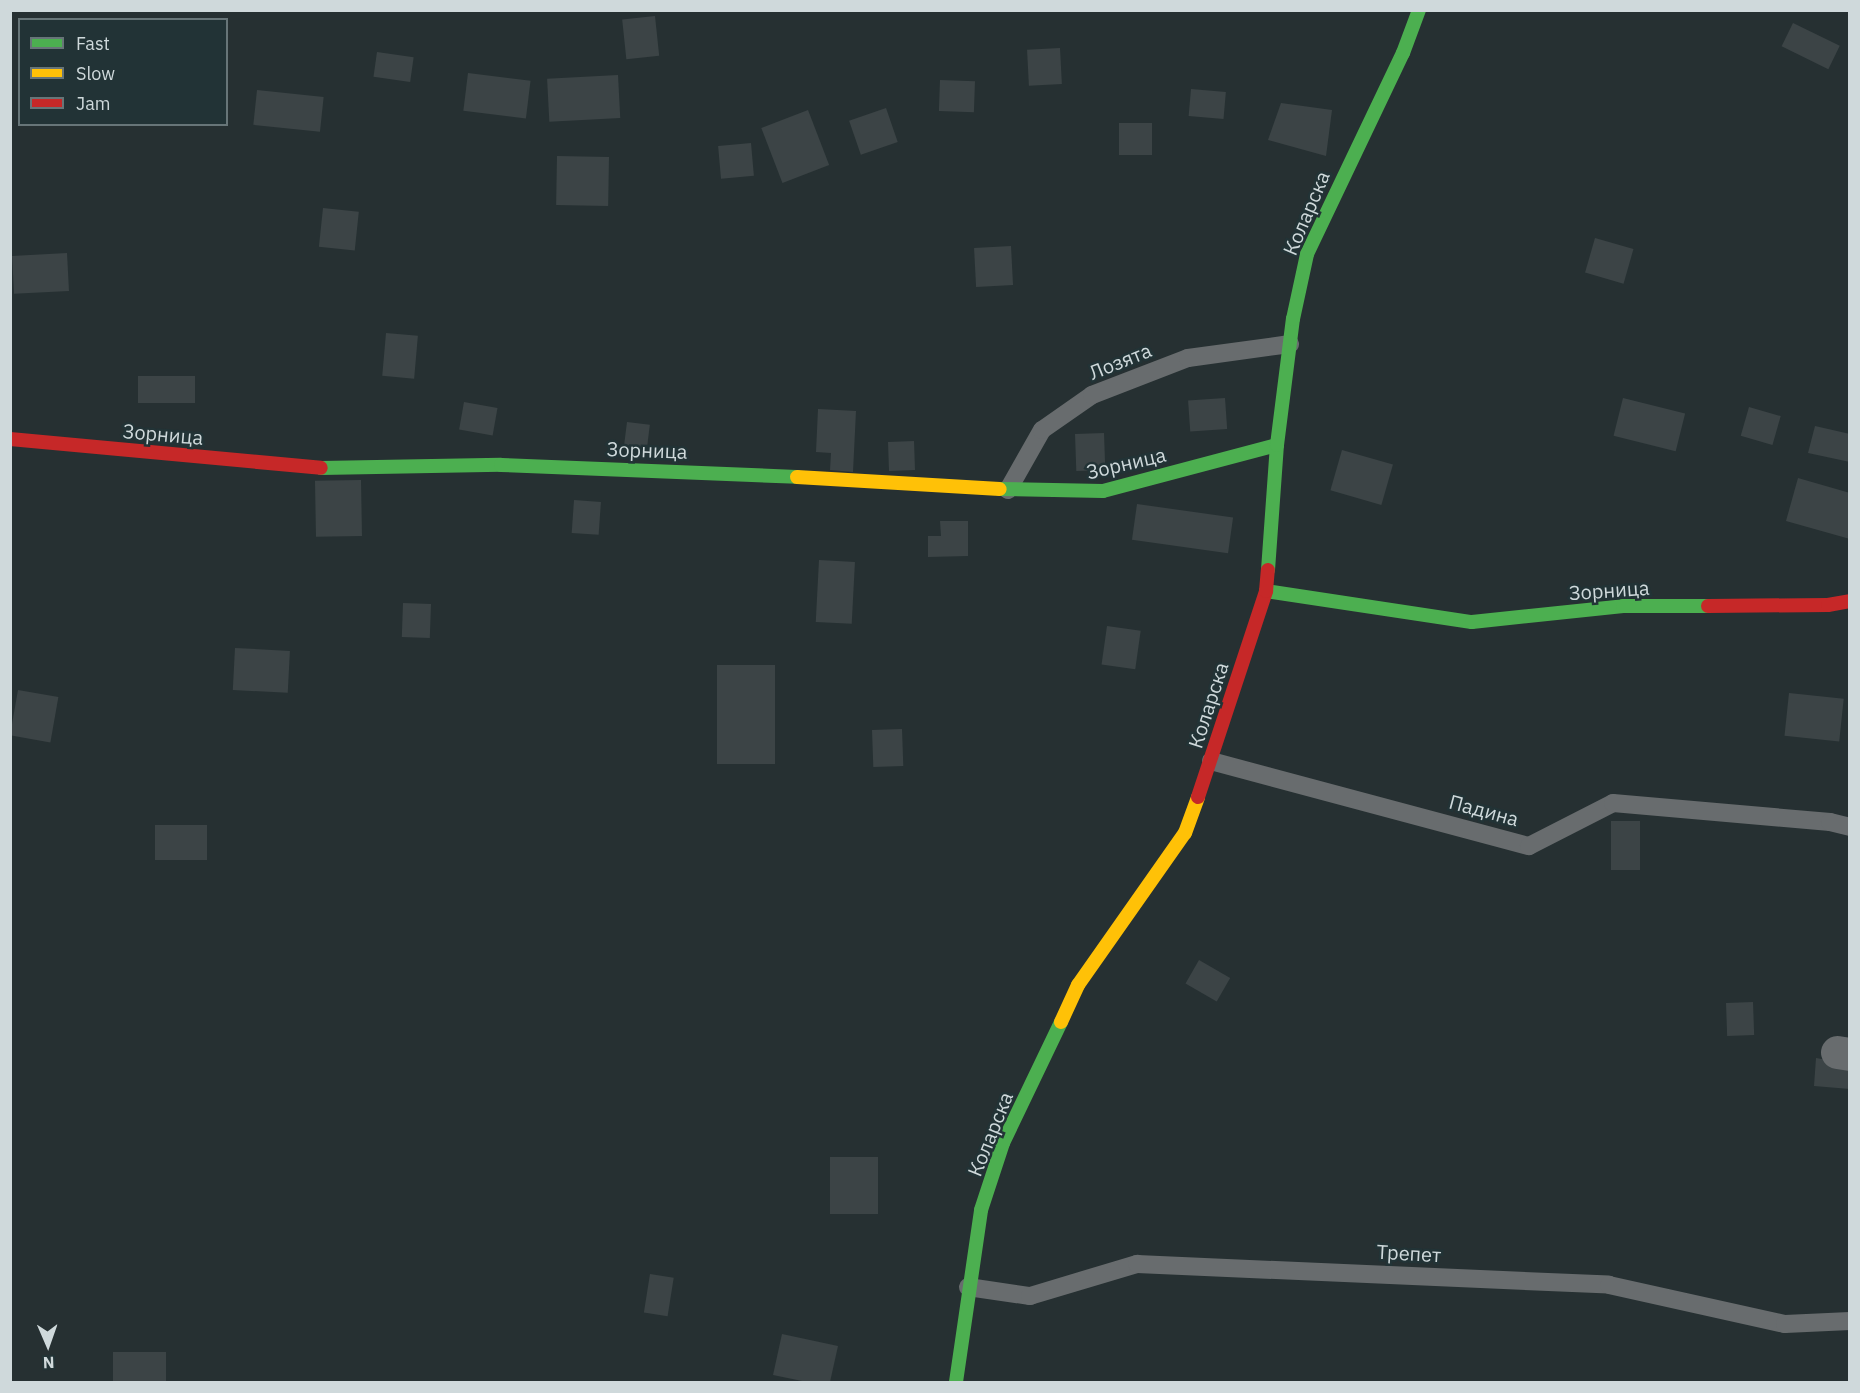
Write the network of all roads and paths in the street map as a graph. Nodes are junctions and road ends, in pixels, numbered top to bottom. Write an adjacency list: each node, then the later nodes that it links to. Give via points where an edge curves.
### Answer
1 (1419, 10): 2 (street, Коларска, via 1403,53 1307,254)
2 (1290, 344): 4 (street, Коларска); 5 (lane, Лозята, via 1188,358 1092,396 1042,430)
3 (10, 440): 5 (street, Зорница, via 334,468 501,465 667,469)
4 (1277, 446): 5 (street, Зорница, via 1103,490); 6 (street, Коларска)
5 (1008, 490)
6 (1266, 591): 7 (street, Зорница, via 1473,622 1623,606 1828,605); 8 (street, Коларска)
7 (1850, 600)
8 (1211, 761): 9 (lane, Падина, via 1529,846 1613,802); 10 (street, Коларска, via 1185,833 1078,985 1003,1143 981,1210)
9 (1850, 827)
10 (968, 1287): 11 (lane, Трепет, via 1030,1296 1137,1264 1609,1285 1785,1324); 12 (street, Коларска)
11 (1850, 1321)
12 (956, 1383)

